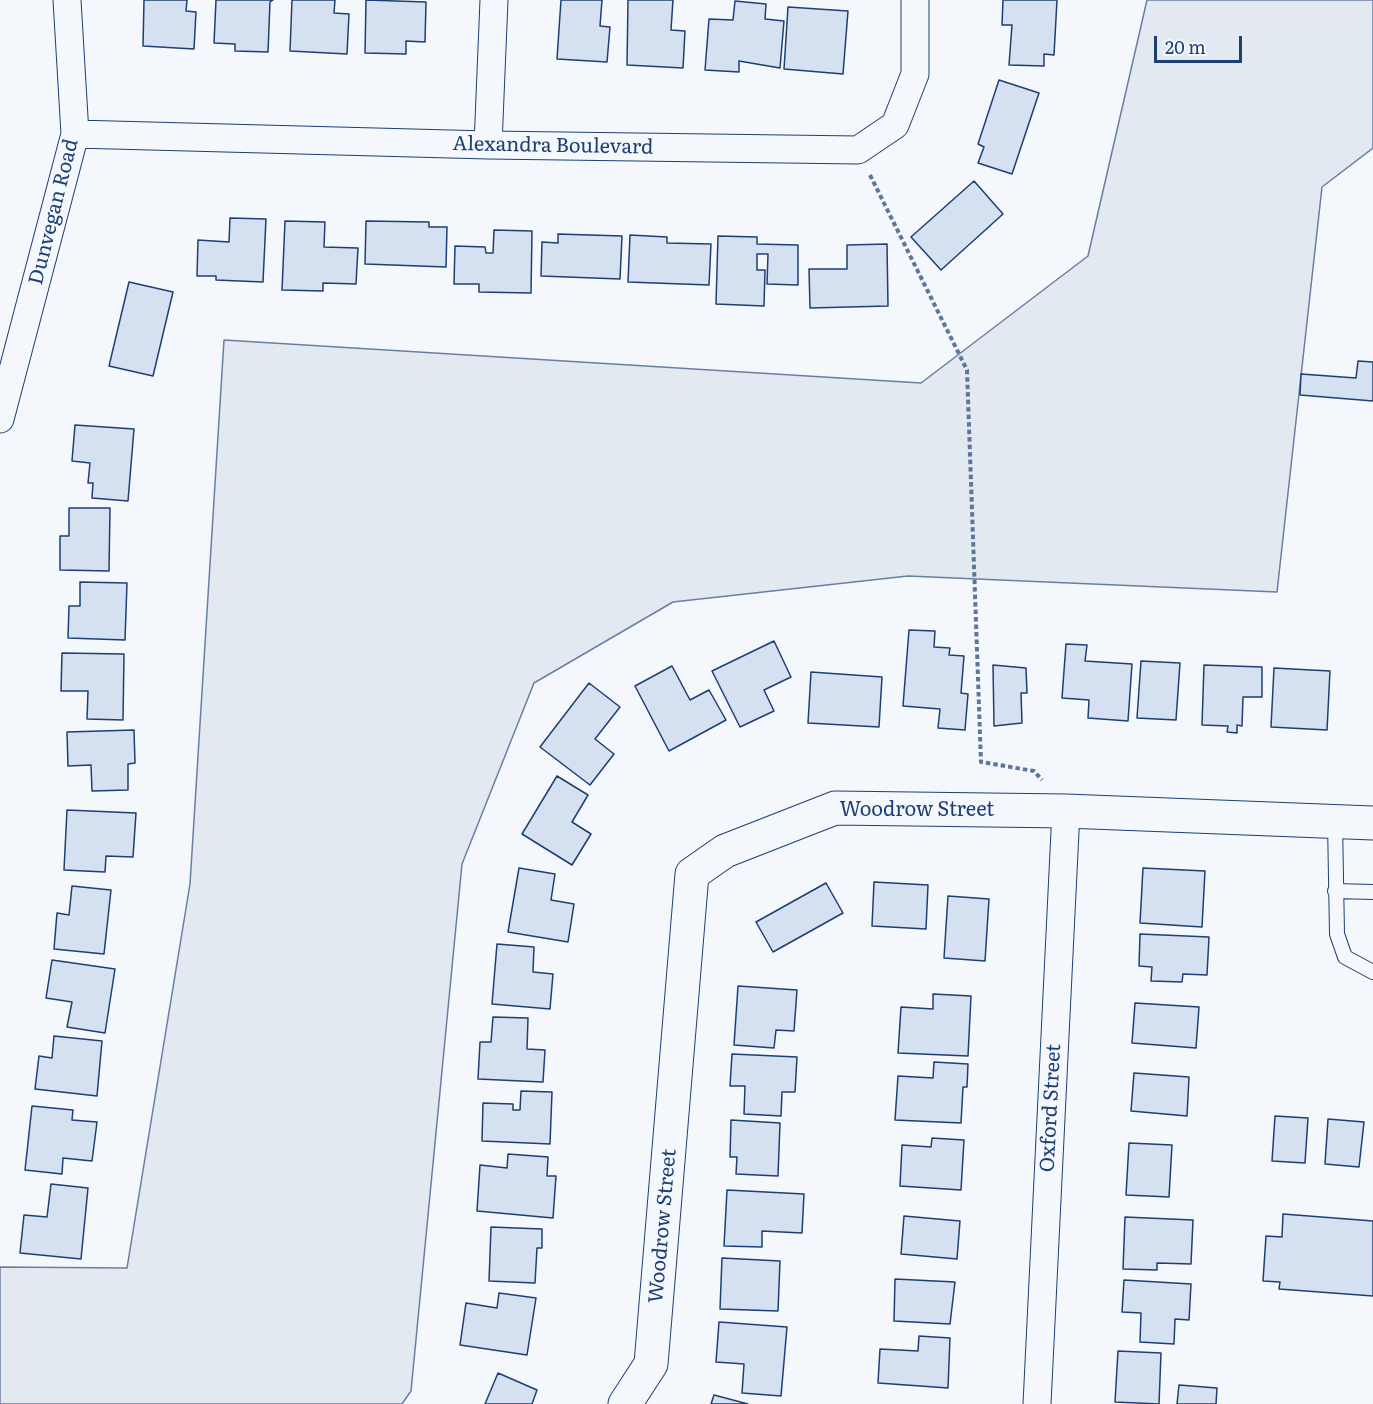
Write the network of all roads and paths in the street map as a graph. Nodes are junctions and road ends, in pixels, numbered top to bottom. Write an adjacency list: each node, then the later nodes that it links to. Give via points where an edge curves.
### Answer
1 (68, 0): 4 (street, Dunvegan Road)
2 (494, 0): 5 (street)
3 (915, 0): 6 (street, via 915,74 895,125)
4 (75, 134): 5 (street, Alexandra Boulevard); 7 (street, Dunvegan Road)
5 (488, 145): 6 (street, Alexandra Boulevard)
6 (858, 150): 8 (path, via 967,370 981,762 1035,771)
7 (0, 419)
8 (1066, 811): 9 (street, Woodrow Street); 14 (street, Woodrow Street, via 835,808 725,851 692,874 651,1364); 15 (street, Oxford Street)
9 (1335, 822): 10 (street, Woodrow Street); 11 (lane)
10 (1373, 823)
11 (1335, 891): 12 (lane); 13 (lane, via 1337,934 1345,957)
12 (1373, 892)
13 (1373, 972)
14 (626, 1404)
15 (1037, 1404)

